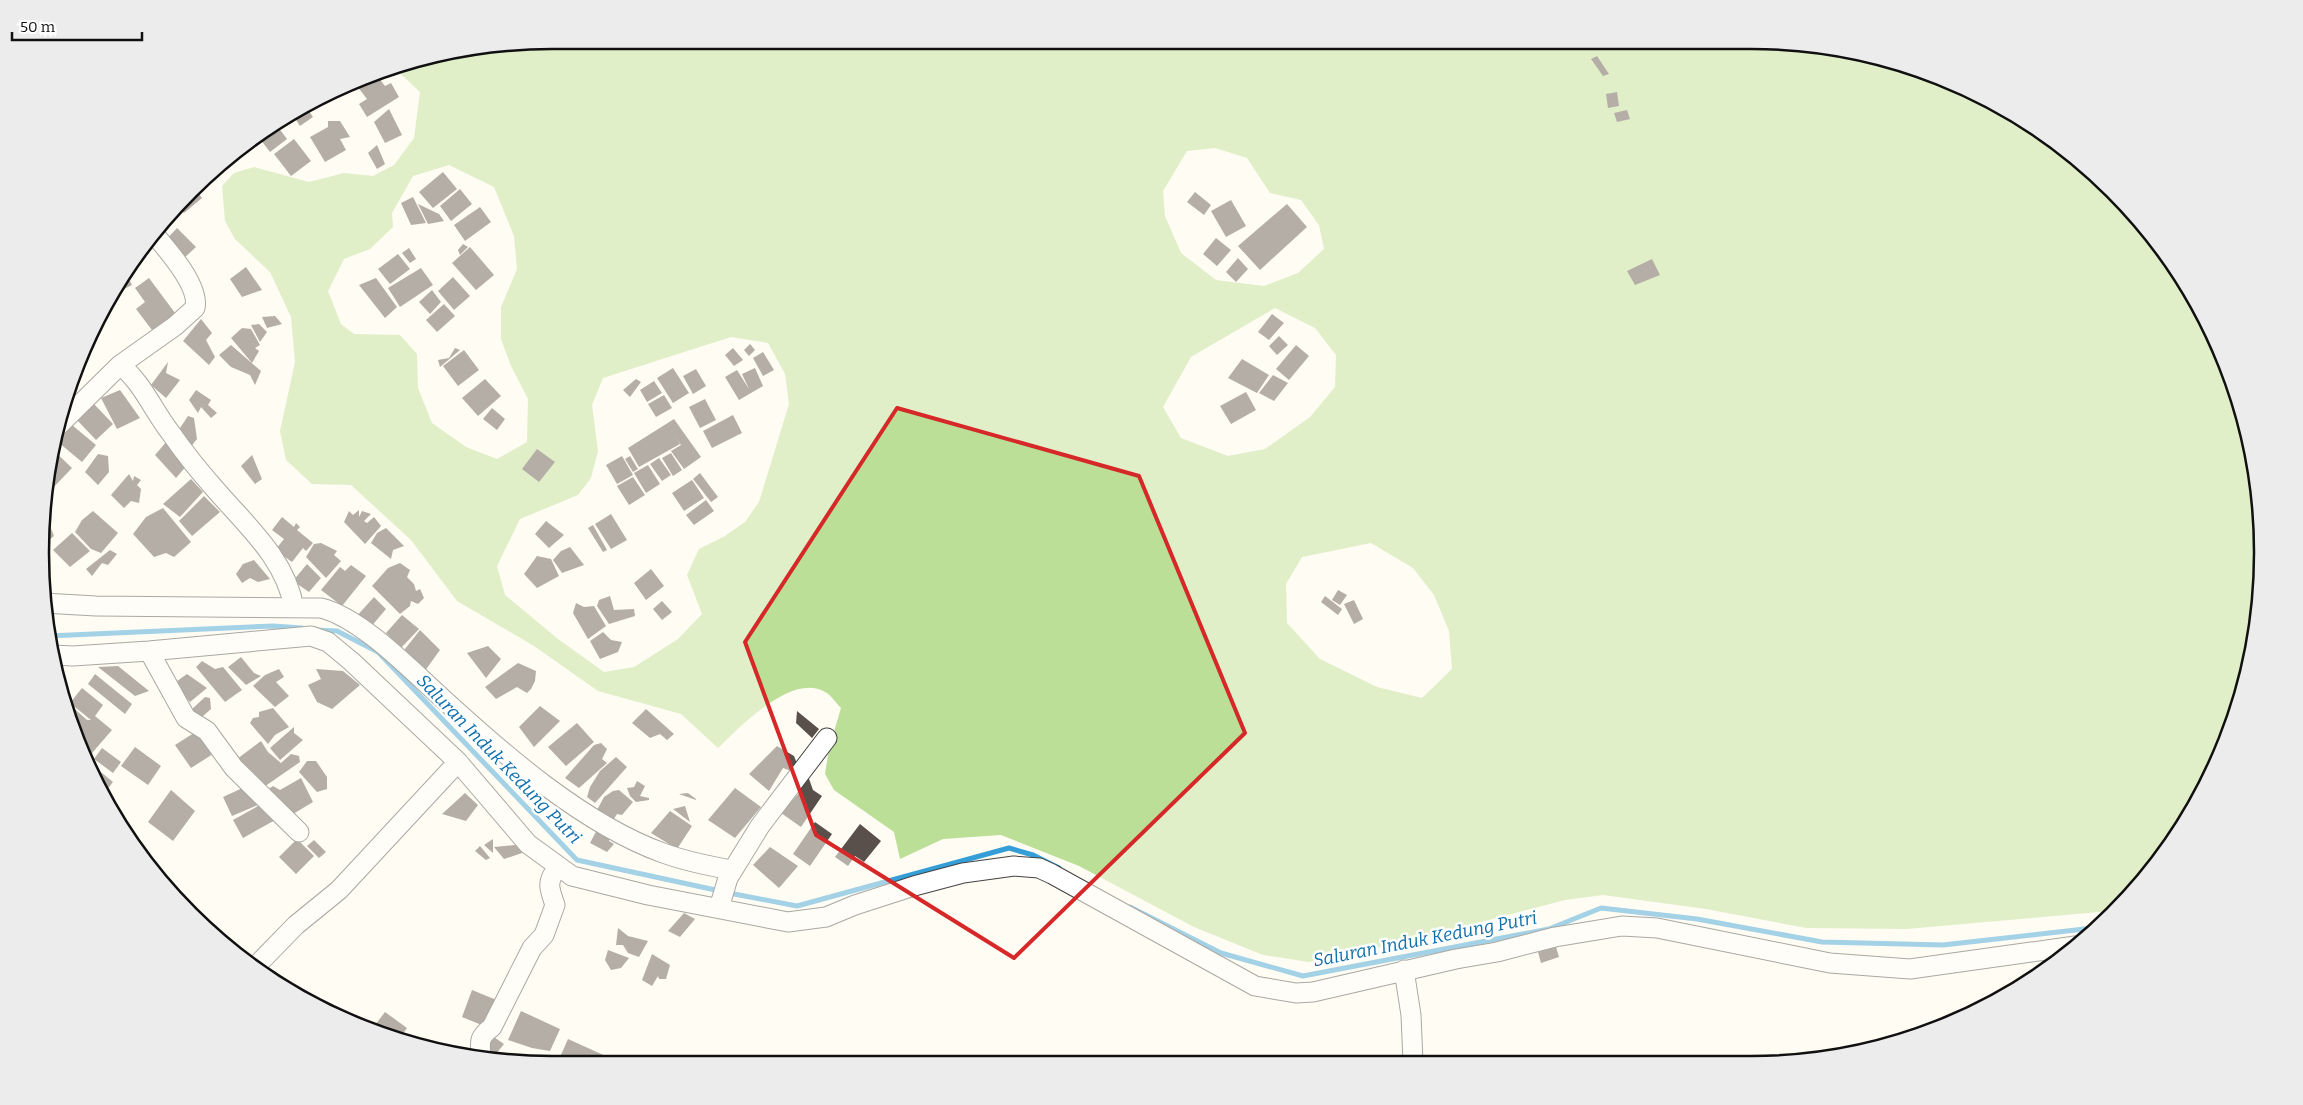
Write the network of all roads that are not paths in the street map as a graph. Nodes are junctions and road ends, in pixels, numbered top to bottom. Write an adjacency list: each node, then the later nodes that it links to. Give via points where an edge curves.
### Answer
1 (158, 240): 2 (street, via 180,267 192,288 196,304 175,326)
2 (120, 365): 3 (street); 5 (street, via 135,380 189,457 270,554 291,590)
3 (68, 417)
4 (52, 603): 5 (street)
5 (294, 608): 12 (street, via 335,611 379,642 488,740 573,804 627,837 662,853)
6 (149, 650): 7 (street); 9 (street, via 310,636 319,638 352,661); 10 (street, via 186,718 207,731 234,768)
7 (59, 655)
8 (828, 738): 12 (street, via 760,826)
9 (458, 762): 11 (street, via 528,844); 15 (street, via 339,890 296,925)
10 (299, 832)
11 (558, 867): 13 (street, via 583,879); 17 (street, via 550,876 549,889 555,905 544,935 532,948 492,1027 483,1034 478,1044)
12 (730, 874): 13 (street)
13 (720, 905): 16 (street, via 788,922 810,920 937,879 1027,866 1052,874 1255,986 1296,993 1313,992)
14 (2062, 948): 16 (street, via 1910,969 1830,963 1657,928 1622,926)
15 (260, 962)
16 (1404, 970): 18 (street)
17 (479, 1051)
18 (1413, 1056)

